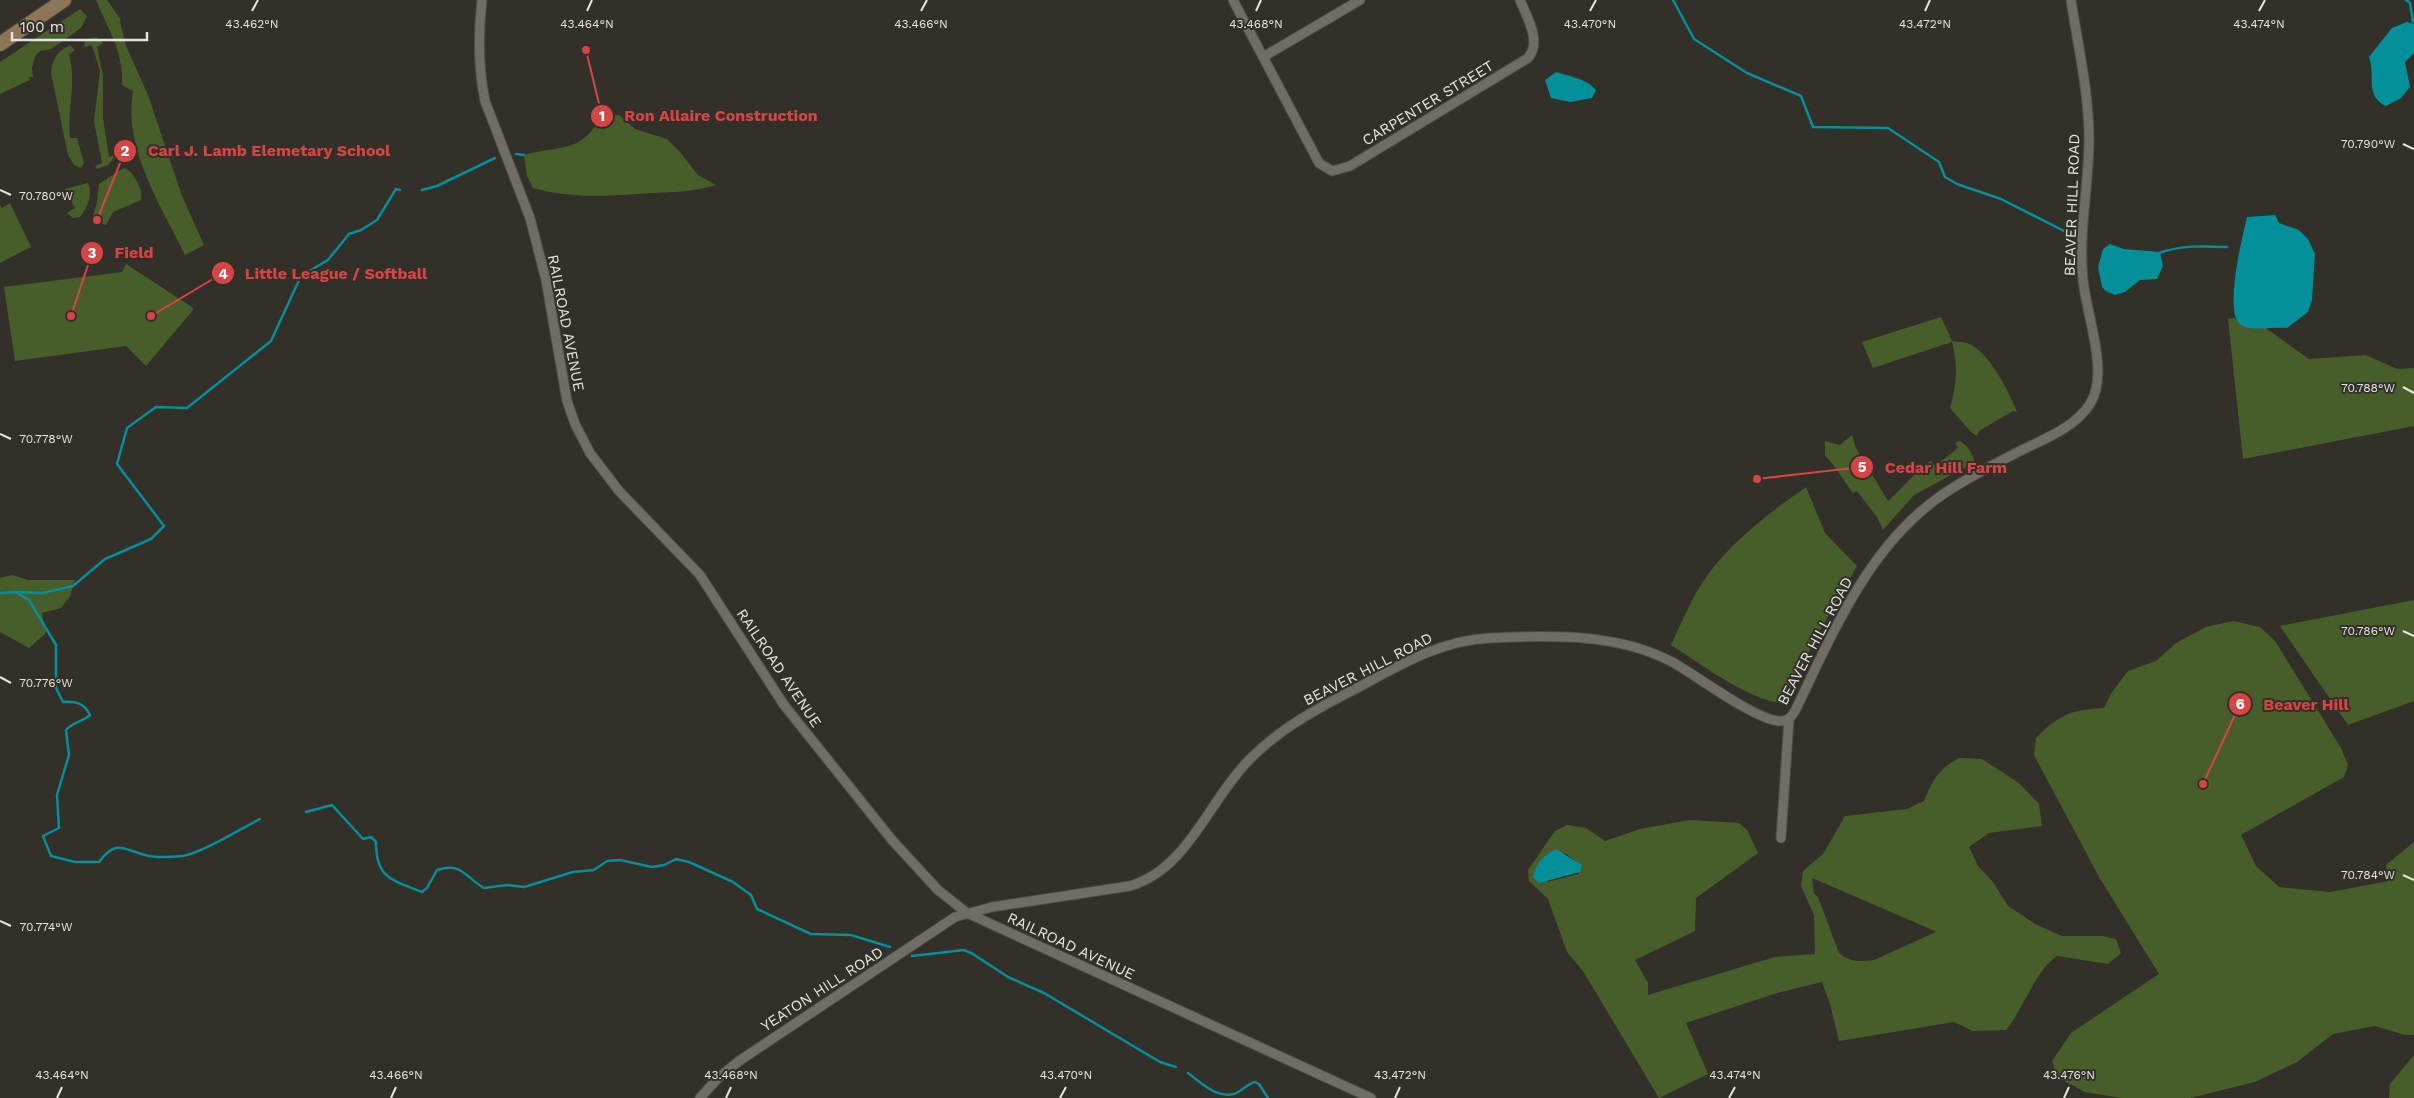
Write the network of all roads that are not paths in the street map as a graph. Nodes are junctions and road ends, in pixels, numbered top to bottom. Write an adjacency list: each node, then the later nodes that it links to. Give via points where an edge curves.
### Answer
1 (64, 0): 7 (main road)
2 (482, 0): 11 (street, RAILROAD AVENUE, via 478,43 482,84 536,240 567,401 582,438 616,487 700,575 784,705 892,840 938,890)
3 (1233, 0): 8 (street)
4 (1360, 0): 8 (street)
5 (1520, 0): 8 (street, CARPENTER STREET, via 1535,41 1528,58 1350,166 1336,171 1328,170 1319,163)
6 (2071, 0): 9 (street, BEAVER HILL ROAD, via 2088,107 2082,251 2097,389 2090,404 2073,422 1974,475 1910,520 1862,582)
7 (0, 44)
8 (1263, 57)
9 (1789, 719): 10 (street); 11 (street, BEAVER HILL ROAD, via 1778,721 1755,712 1676,664 1631,645 1578,638 1490,638 1458,642 1395,668 1278,734 1242,767 1175,858 1151,878 1130,886)
10 (1781, 838)
11 (967, 913): 12 (street, YEATON HILL ROAD, via 942,923 738,1061); 13 (street, RAILROAD AVENUE)
12 (700, 1098)
13 (1371, 1098)

